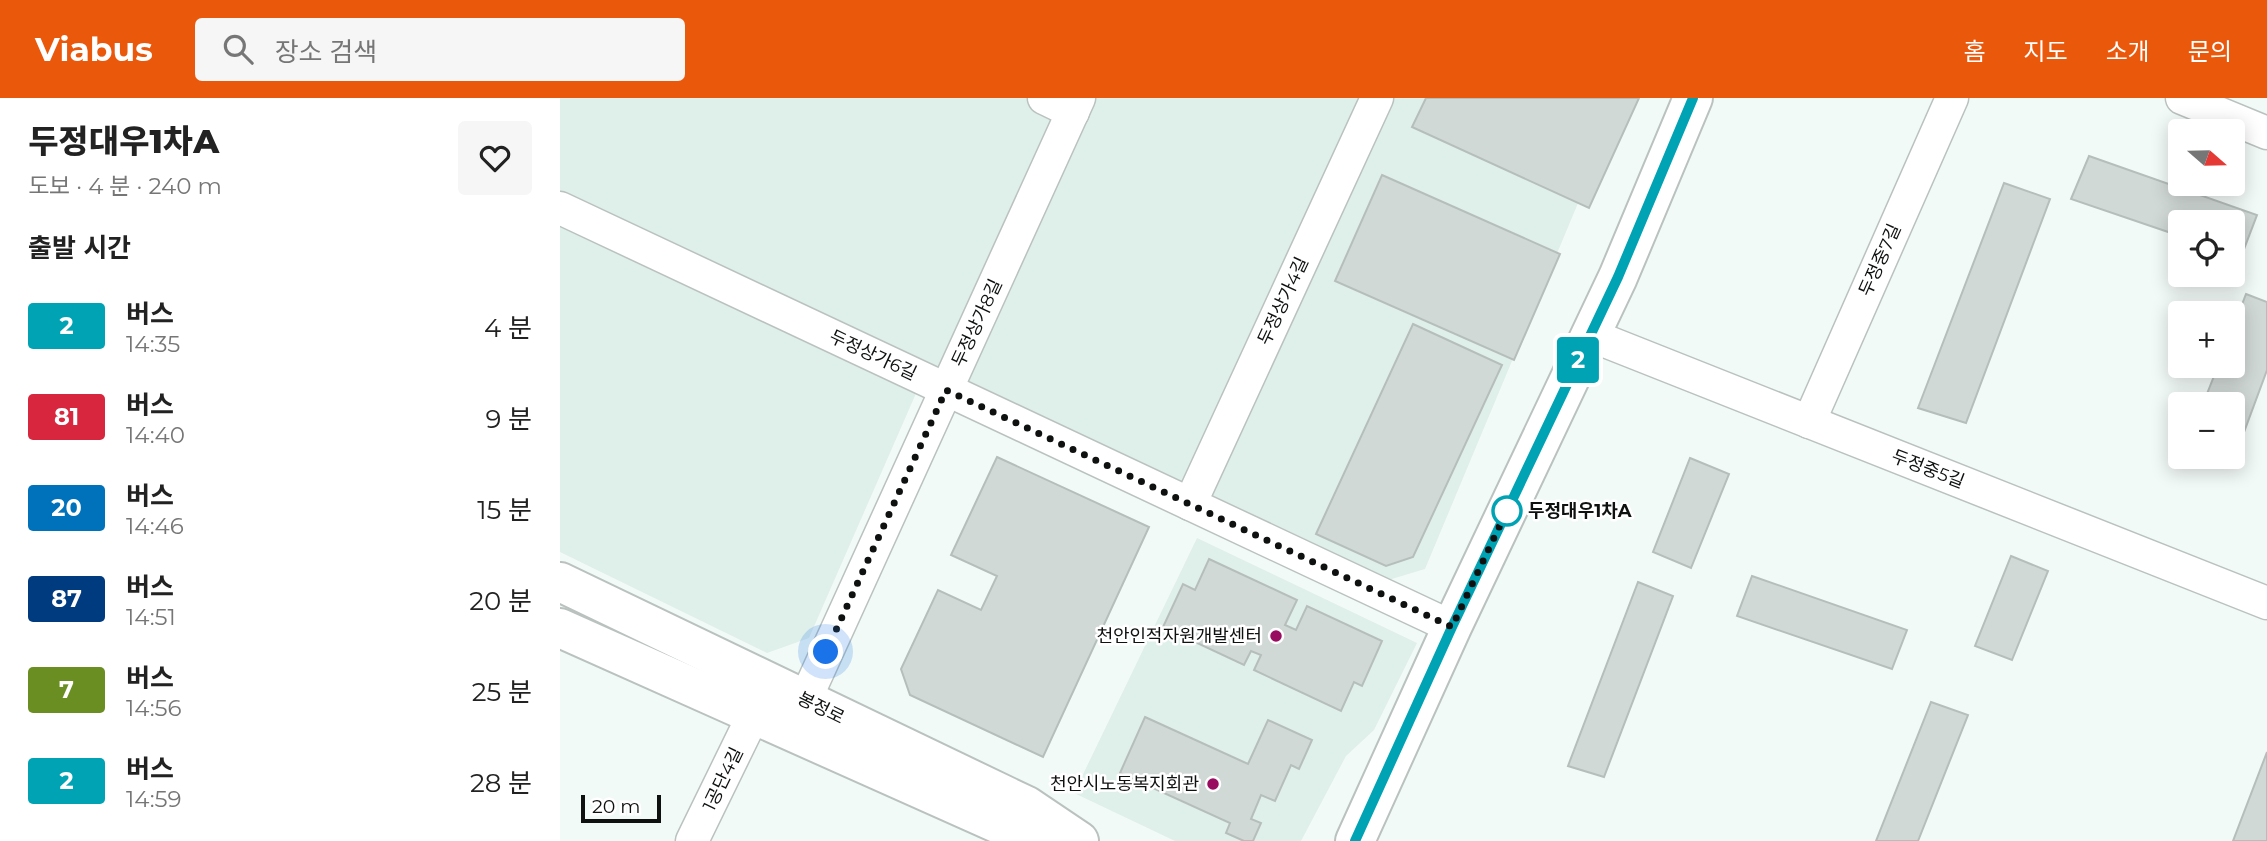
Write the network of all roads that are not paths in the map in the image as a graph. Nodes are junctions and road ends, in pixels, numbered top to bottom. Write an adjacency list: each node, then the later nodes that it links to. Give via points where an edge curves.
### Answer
1 (1044, 98): 6 (street)
2 (1377, 98): 12 (street, 두정상가4길)
3 (1693, 98): 9 (street)
4 (1952, 98): 11 (street, 두정중7길)
5 (2182, 98): 7 (street)
6 (1076, 105): 10 (street, 두정상가8길)
7 (2267, 133)
8 (560, 208): 10 (street, 두정상가6길)
9 (1590, 335): 11 (street, 두정중5길); 15 (street)
10 (946, 390): 12 (street, 두정상가6길); 17 (street, 두정상가8길)
11 (1809, 422): 14 (street, 두정중5길)
12 (1190, 504): 15 (street, 두정상가6길)
13 (560, 582): 17 (street, 봉정로)
14 (2267, 603)
15 (1452, 627): 22 (street)
16 (560, 628): 18 (street, 봉정로)
17 (805, 700): 21 (street, 봉정로, via 1027,806)
18 (754, 716): 19 (street, 1공단4길); 20 (street, 봉정로, via 1010,829)
19 (692, 841)
20 (1056, 841)
21 (1079, 841)
22 (1355, 841)

